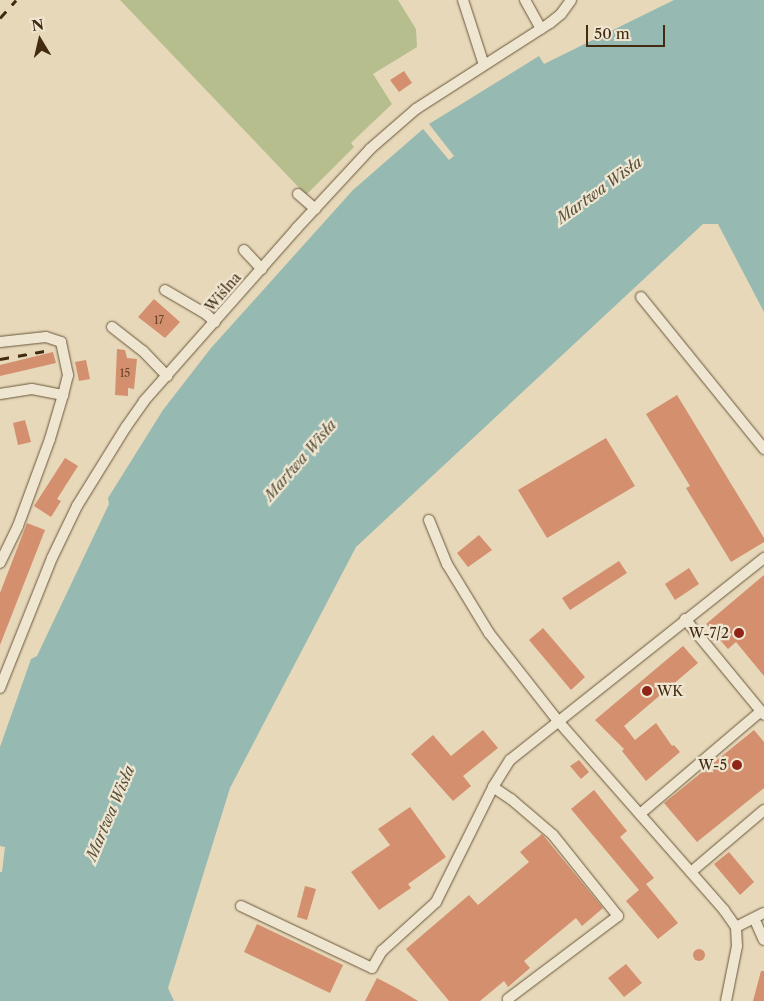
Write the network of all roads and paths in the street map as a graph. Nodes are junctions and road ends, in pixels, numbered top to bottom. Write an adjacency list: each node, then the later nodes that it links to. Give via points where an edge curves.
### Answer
1 (463, 0): 5 (street)
2 (525, 0): 4 (street)
3 (571, 0): 4 (street, Wiślna, via 561,14)
4 (541, 29): 5 (street, Wiślna)
5 (484, 65): 7 (street, Wiślna, via 406,116)
6 (298, 194): 7 (street)
7 (314, 209): 9 (street, Wiślna)
8 (244, 250): 9 (street)
9 (262, 268): 12 (street, Wiślna)
10 (165, 290): 12 (street)
11 (641, 297): 18 (street)
12 (215, 322): 15 (street, Wiślna)
13 (112, 327): 15 (street, via 143,351)
14 (0, 342): 17 (street, via 46,337 61,342 68,375)
15 (167, 376): 23 (street, Wiślna, via 126,427 78,506 52,558)
16 (0, 394): 17 (street, via 32,390)
17 (63, 395): 21 (street, via 18,526)
18 (764, 449)
19 (429, 520): 25 (street, via 447,564 468,601)
20 (764, 558): 22 (street)
21 (0, 563)
22 (685, 619): 24 (street); 25 (street)
23 (0, 688)
24 (762, 713): 28 (street)
25 (558, 721): 26 (street, via 510,760); 28 (street)
26 (493, 787): 30 (street, via 436,902 382,951 372,968); 34 (street, via 553,835 618,916)
27 (764, 810): 29 (street)
28 (640, 814): 29 (street)
29 (691, 872): 32 (street)
30 (241, 906)
31 (759, 916): 32 (street); 33 (street)
32 (736, 927): 35 (street, via 737,946)
33 (764, 940)
34 (508, 999)
35 (726, 1001)

